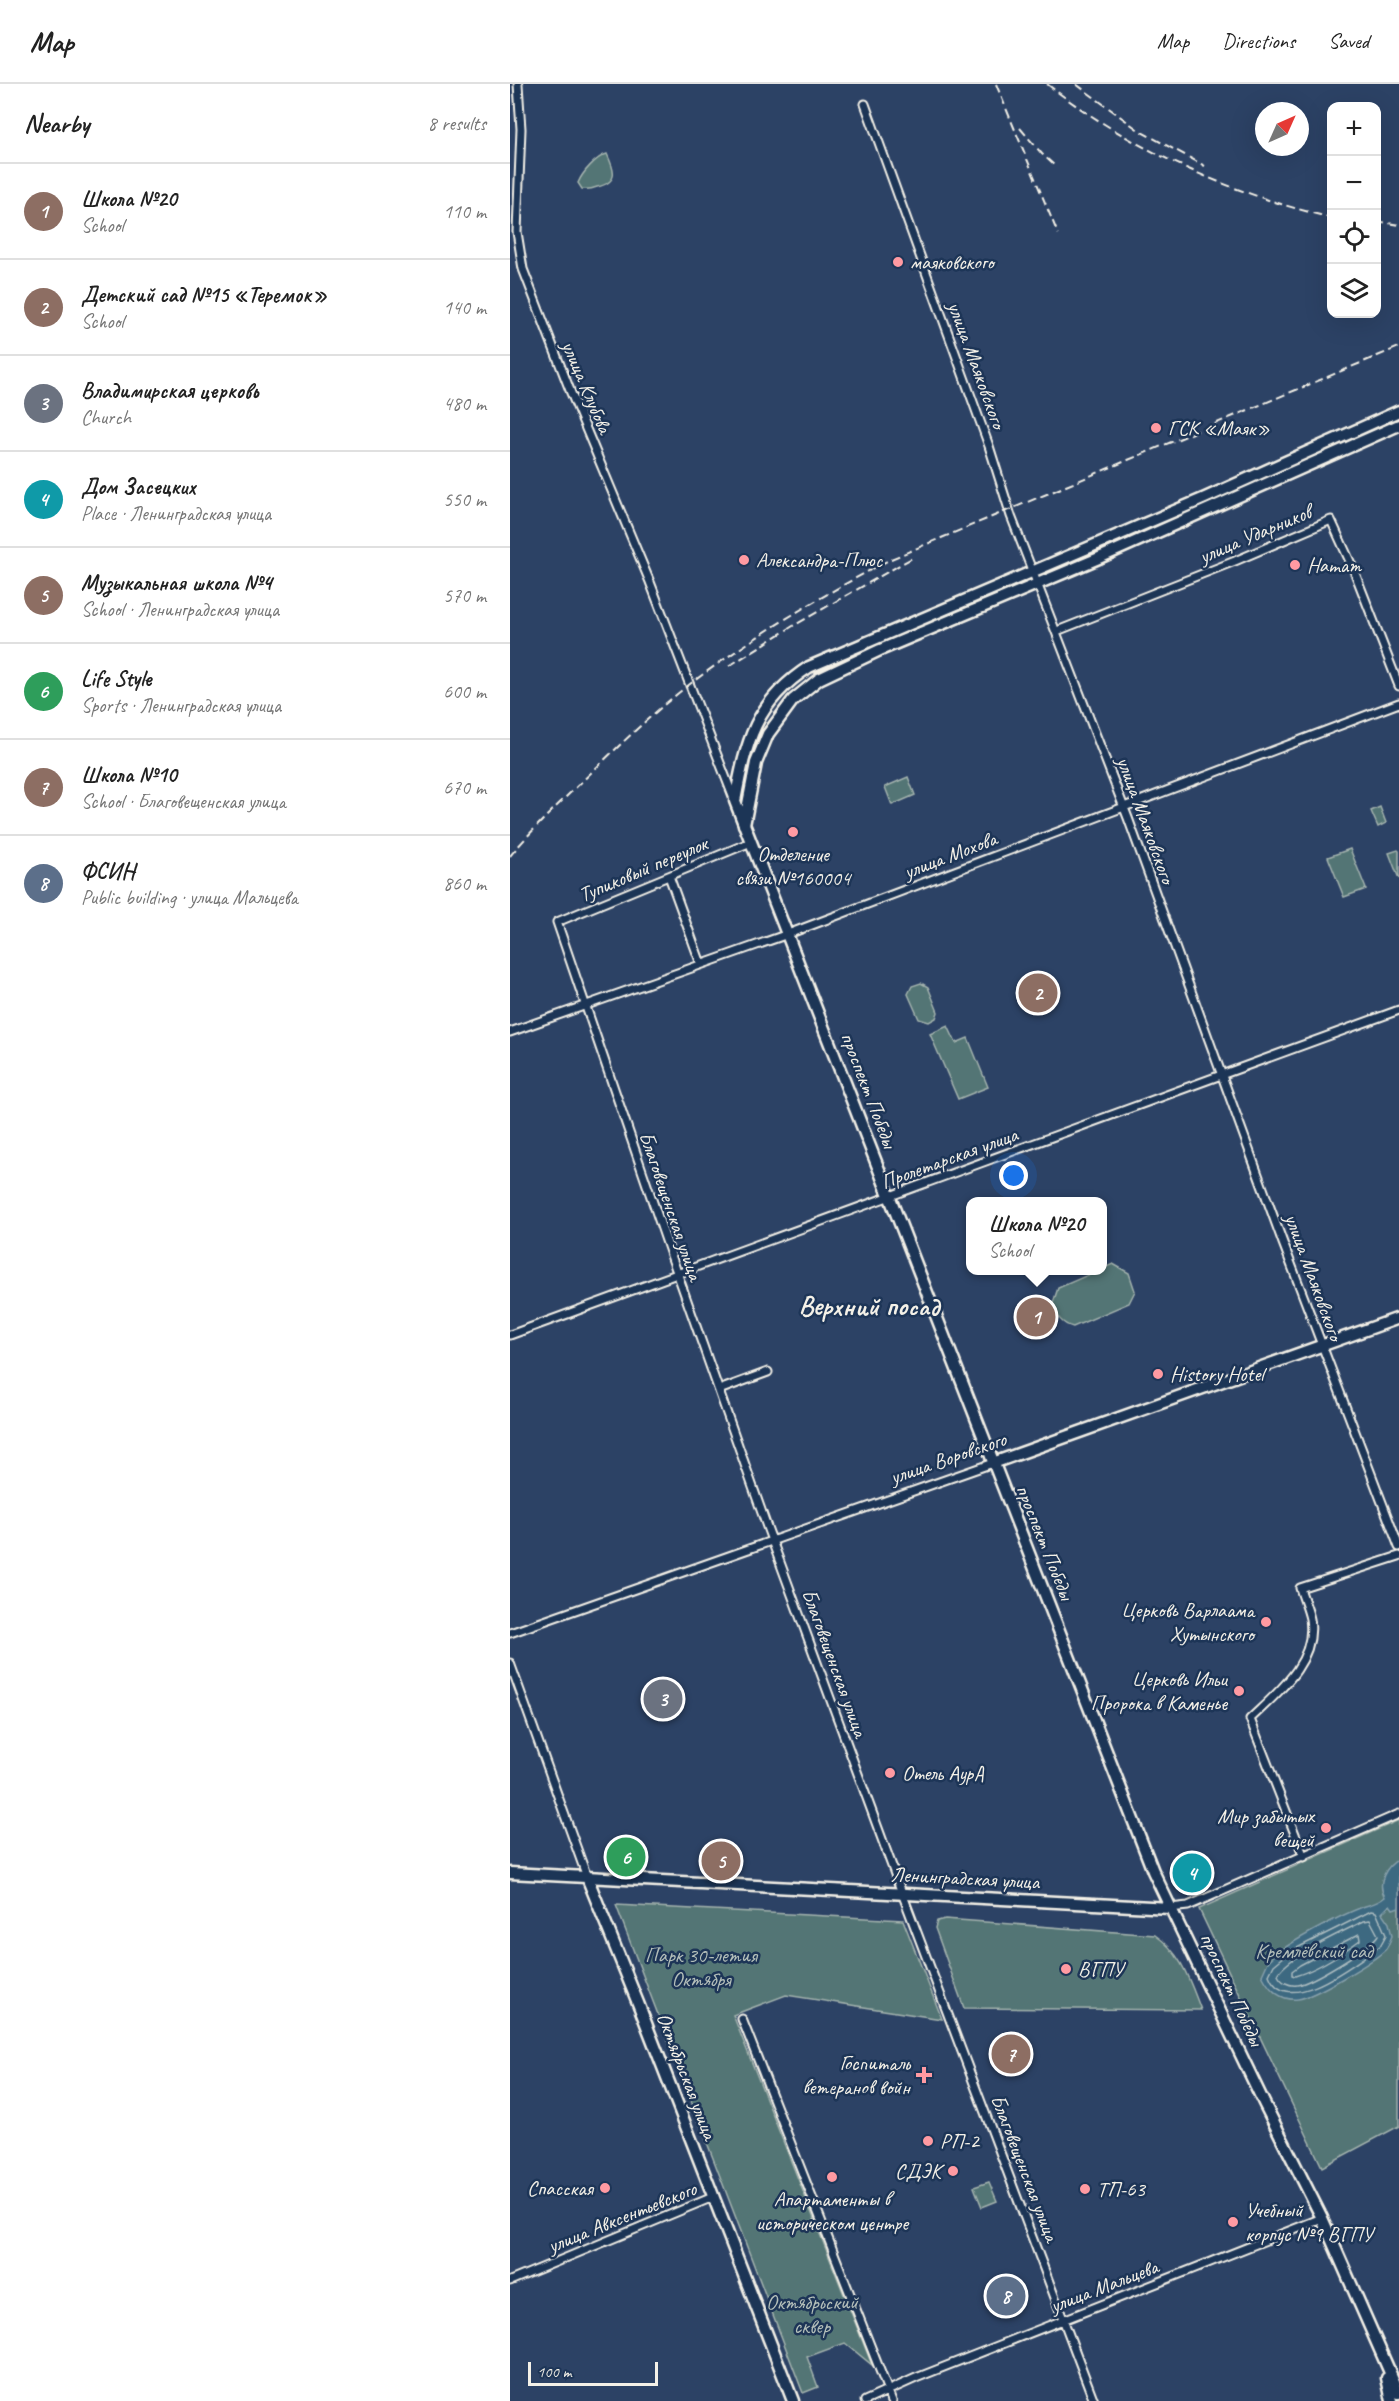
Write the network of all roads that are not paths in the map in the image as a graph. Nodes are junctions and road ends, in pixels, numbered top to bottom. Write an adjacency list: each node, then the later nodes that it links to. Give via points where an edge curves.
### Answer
1 (519, 84): 9 (street, улица Клубова, via 517,225 522,269)
2 (865, 104): 5 (street, улица Маяковского)
3 (1399, 411): 5 (main road)
4 (1399, 425): 6 (main road)
5 (1032, 571): 6 (street, улица Маяковского); 11 (main road, via 834,654 790,680 766,705 752,730)
6 (1037, 584): 7 (street, улица Маяковского); 13 (main road, via 843,666 803,690 782,712 764,742 749,791)
7 (1057, 631): 8 (street, улица Ударников, via 1331,519); 12 (street, улица Маяковского)
8 (1399, 686)
9 (692, 690): 11 (street, проспект Победы)
10 (1399, 703): 12 (street, улица Мохова)
11 (735, 801): 13 (main road, проспект Победы)
12 (1124, 806): 17 (street, улица Мохова); 22 (street, улица Маяковского)
13 (744, 825): 14 (main road, проспект Победы)
14 (751, 842): 15 (street, Тупиковый переулок); 17 (main road, проспект Победы)
15 (669, 876): 16 (street, Тупиковый переулок, via 557,922); 18 (street)
16 (560, 931): 19 (street, Благовещенская улица)
17 (788, 934): 18 (street, улица Мохова); 23 (main road, проспект Победы)
18 (701, 964): 19 (street, улица Мохова)
19 (586, 1005): 21 (street, улица Мохова); 24 (street, Благовещенская улица)
20 (1399, 1010): 22 (street, Пролетарская улица)
21 (510, 1032)
22 (1223, 1074): 23 (street, Пролетарская улица); 27 (street, улица Маяковского)
23 (890, 1197): 24 (street, Пролетарская улица); 30 (main road, проспект Победы)
24 (677, 1274): 26 (street, Пролетарская улица); 29 (street, Благовещенская улица)
25 (1399, 1318): 27 (main road, улица Воровского)
26 (510, 1335)
27 (1322, 1346): 30 (main road, улица Воровского); 32 (street, улица Маяковского)
28 (768, 1372): 29 (street)
29 (719, 1390): 31 (street, Благовещенская улица)
30 (993, 1463): 31 (street, улица Воровского); 41 (main road, проспект Победы)
31 (773, 1542): 34 (street, улица Воровского); 40 (street, Благовещенская улица)
32 (1399, 1547)
33 (1399, 1556): 37 (street, via 1300,1588 1310,1636 1299,1667 1250,1719)
34 (510, 1633)
35 (510, 1663): 39 (street, Октябрьская улица)
36 (1399, 1814): 37 (street, Ленинградская улица)
37 (1304, 1857): 41 (street, Ленинградская улица, via 1188,1906)
38 (510, 1873): 39 (main road, Ленинградская улица)
39 (586, 1877): 40 (main road, Ленинградская улица); 43 (main road, Октябрьская улица)
40 (904, 1894): 41 (main road, Ленинградская улица); 46 (street, Благовещенская улица)
41 (1170, 1908): 44 (main road, проспект Победы)
42 (742, 2019): 48 (street)
43 (713, 2197): 45 (street, улица Авксентьевского); 50 (main road, Октябрьская улица)
44 (1322, 2218): 46 (street, улица Мальцева); 47 (main road, проспект Победы)
45 (510, 2281)
46 (1064, 2319): 48 (street, улица Мальцева); 53 (street, Благовещенская улица)
47 (1386, 2366): 49 (main road, проспект Победы); 54 (main road)
48 (888, 2391): 51 (street, улица Мальцева); 52 (street)
49 (1399, 2393)
50 (794, 2401)
51 (865, 2401)
52 (892, 2401)
53 (1094, 2401)
54 (1392, 2401)

